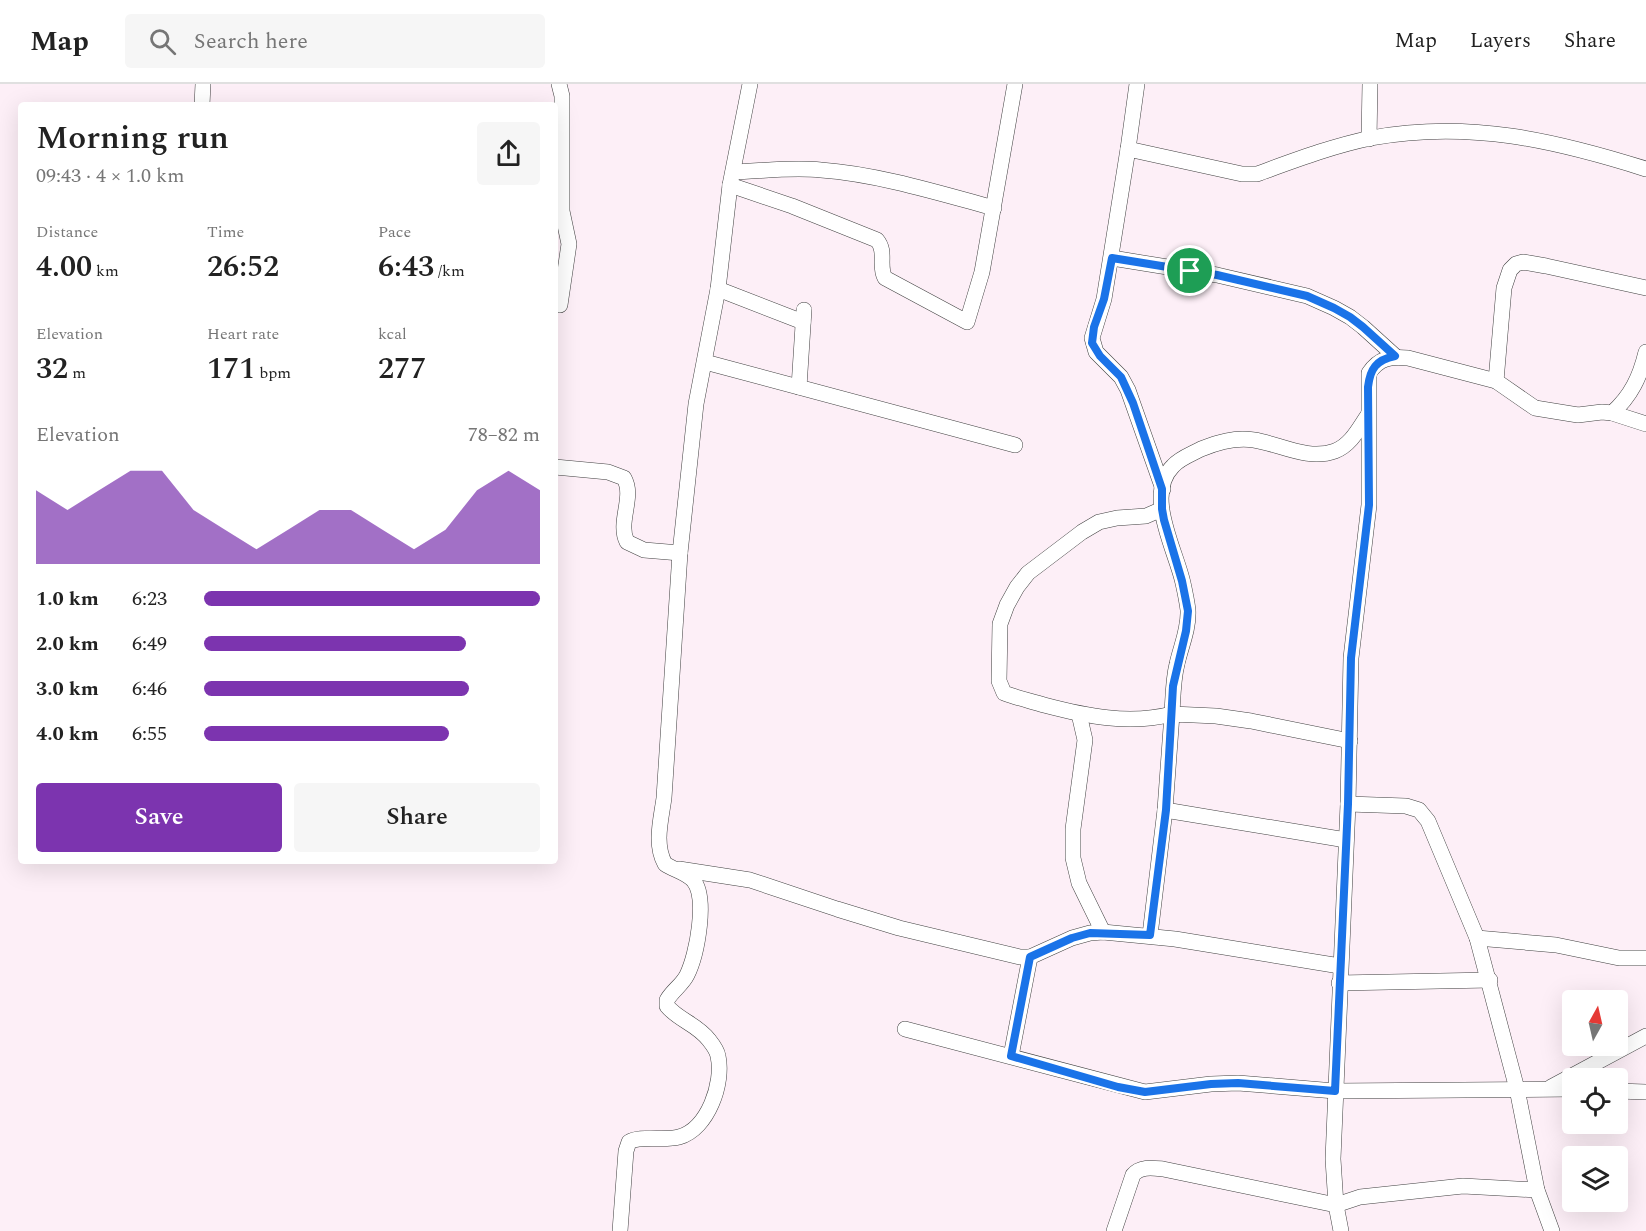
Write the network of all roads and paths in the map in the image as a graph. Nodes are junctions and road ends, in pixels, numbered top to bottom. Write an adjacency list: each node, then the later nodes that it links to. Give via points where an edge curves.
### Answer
1 (203, 84): 7 (street)
2 (559, 84): 16 (street, via 562,211 569,244)
3 (750, 84): 11 (street)
4 (1015, 84): 12 (street)
5 (1137, 84): 9 (street)
6 (1370, 84): 8 (street)
7 (202, 102)
8 (1369, 139): 9 (street, via 1257,174); 10 (street, via 1423,131 1493,132 1569,146)
9 (1128, 149): 13 (street)
10 (1646, 169)
11 (732, 178): 12 (street, via 806,169 831,171); 12 (street, via 878,240 883,249 885,279 967,322 982,272); 15 (street)
12 (993, 208)
13 (1112, 258): 18 (street, via 1217,275 1307,296 1350,317); 27 (street, via 1092,343 1128,390)
14 (1645, 284): 20 (street, via 1523,262 1516,264 1504,288)
15 (718, 289): 19 (street); 21 (street, via 804,316)
16 (560, 305)
17 (1646, 352): 22 (street, via 1635,386)
18 (1395, 356): 20 (street); 23 (street, via 1382,360 1369,373)
19 (705, 362): 21 (street); 29 (street, via 696,404)
20 (1496, 381): 22 (street, via 1542,410 1578,415)
21 (799, 387): 25 (street)
22 (1612, 413): 24 (street)
23 (1368, 415): 27 (street, via 1348,443 1323,454 1255,440 1223,441 1174,465); 32 (street, via 1369,505 1351,658)
24 (1646, 424)
25 (1015, 445)
26 (558, 467): 29 (street, via 608,472 624,478 627,486 623,528 627,542 644,550)
27 (1162, 489): 28 (street)
28 (1162, 509): 30 (street, via 1146,516 1107,519 1082,532 1028,573 1003,614 998,672 1005,693); 31 (street, via 1188,611 1173,686)
29 (680, 553): 36 (street, via 658,837 663,861)
30 (1079, 714): 31 (street, via 1142,719); 37 (street, via 1085,740 1073,858 1079,883)
31 (1172, 714): 32 (street, via 1251,721); 34 (street)
32 (1350, 741): 33 (street)
33 (1348, 804): 35 (street); 39 (street, via 1419,810 1428,821)
34 (1166, 810): 35 (street); 38 (street)
35 (1346, 840): 42 (street)
36 (676, 869): 40 (street, via 750,880 898,928); 56 (street, via 699,889 701,909 689,971 666,1004 701,1030 715,1047 719,1066 717,1088 704,1118 683,1136 629,1142)
37 (1103, 932): 38 (street); 40 (street, via 1072,938)
38 (1150, 935): 42 (street)
39 (1477, 938): 41 (street, via 1556,945 1619,958); 43 (street)
40 (1030, 957): 47 (street)
41 (1646, 958)
42 (1340, 966): 44 (street)
43 (1490, 980): 44 (street); 49 (street)
44 (1340, 983): 51 (street)
45 (905, 1029): 47 (street)
46 (1646, 1036): 48 (street)
47 (1011, 1056): 51 (street, via 1145,1092 1238,1083)
48 (1550, 1088): 49 (street); 50 (street)
49 (1517, 1089): 51 (street); 54 (street)
50 (1562, 1089)
51 (1335, 1091): 55 (street)
52 (1628, 1091): 53 (street)
53 (1646, 1092)
54 (1537, 1190): 55 (street, via 1463,1186 1360,1197); 59 (street)
55 (1336, 1205): 57 (street, via 1144,1168 1133,1174); 58 (street)
56 (620, 1231)
57 (1114, 1231)
58 (1341, 1231)
59 (1552, 1231)

